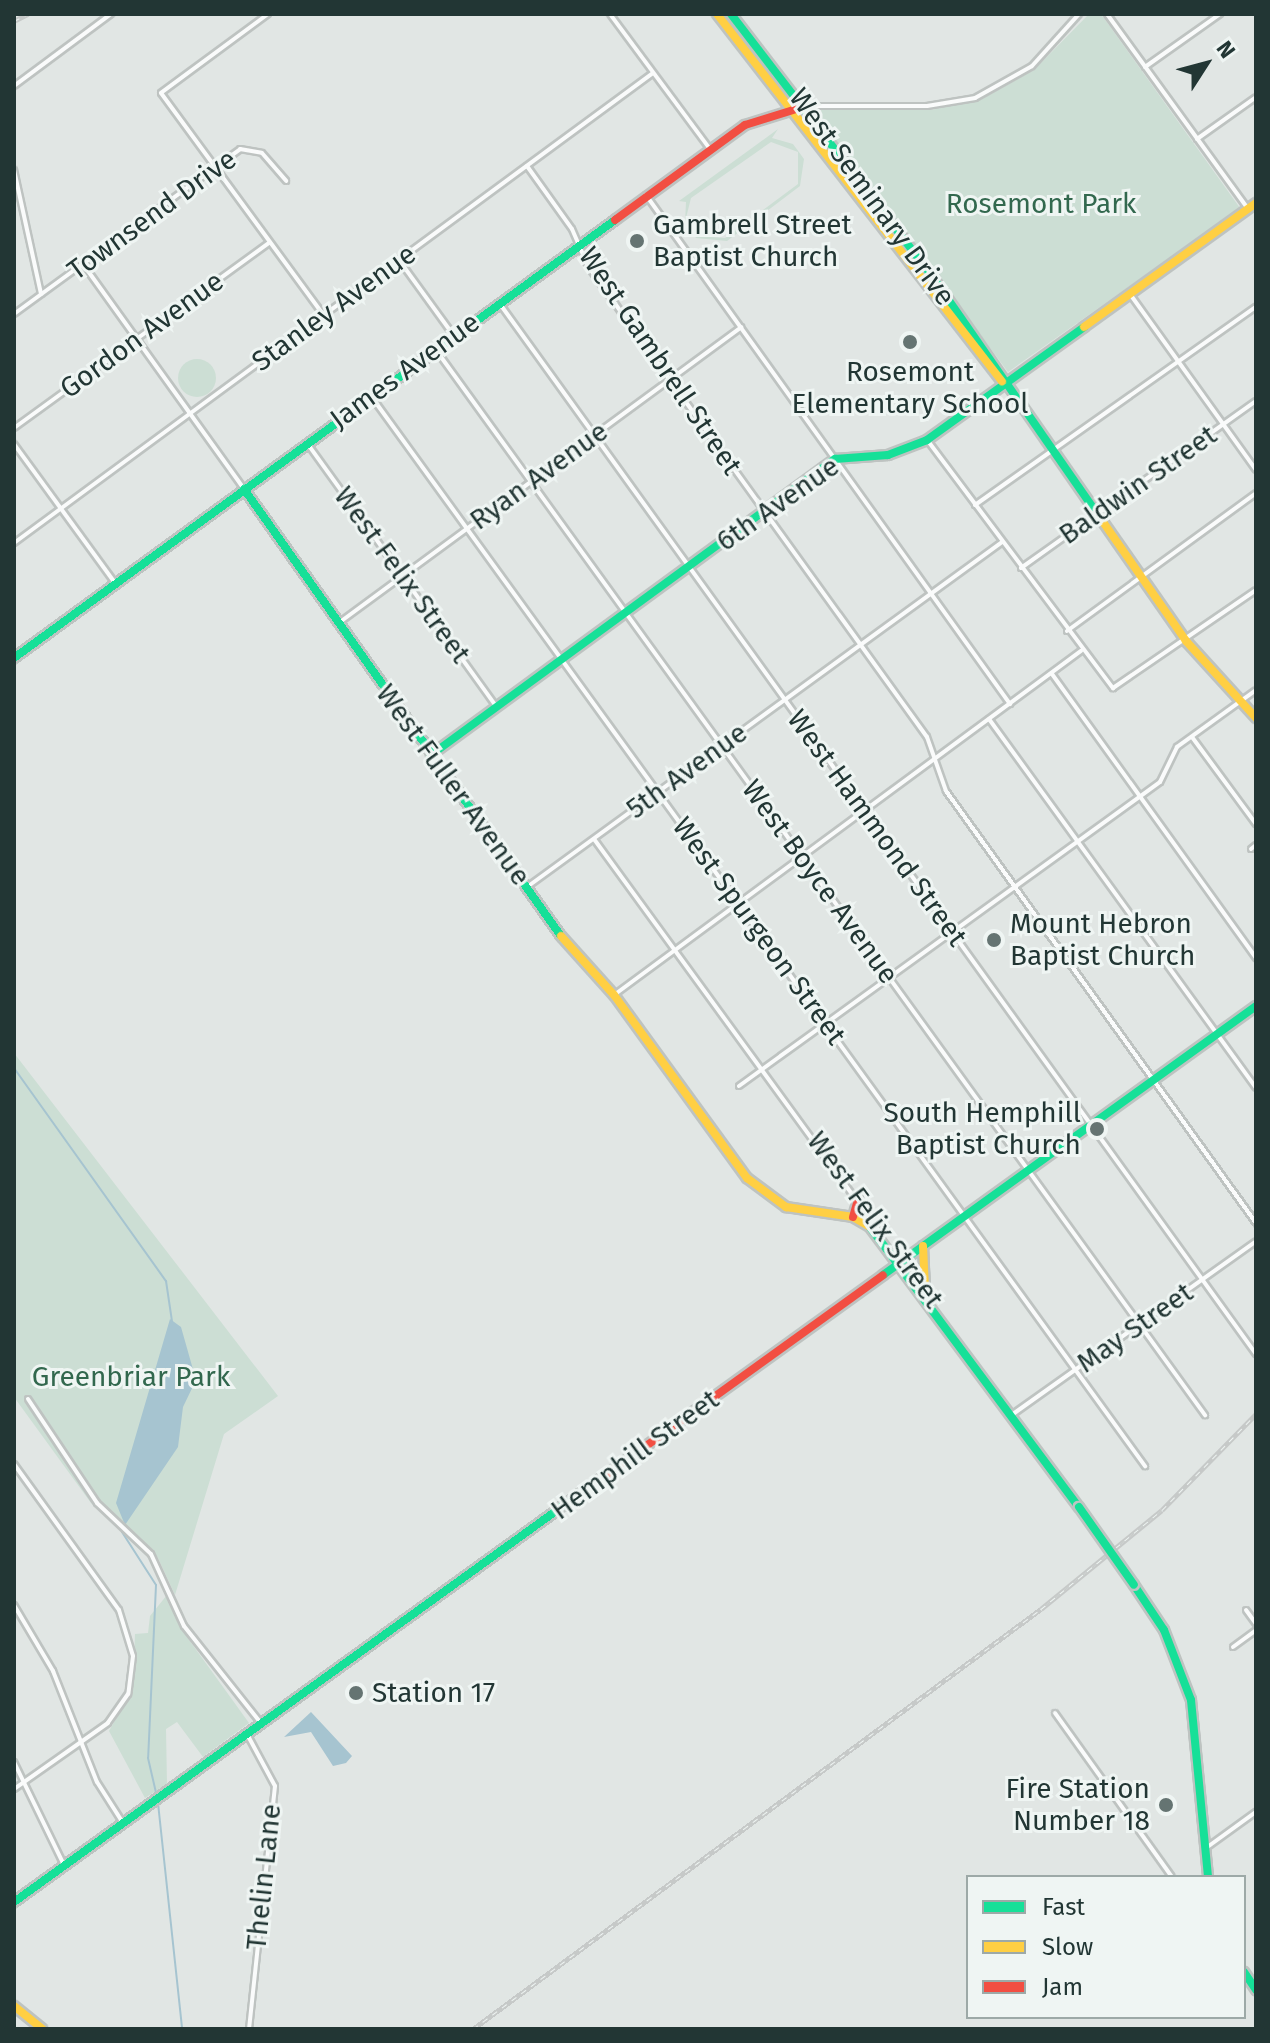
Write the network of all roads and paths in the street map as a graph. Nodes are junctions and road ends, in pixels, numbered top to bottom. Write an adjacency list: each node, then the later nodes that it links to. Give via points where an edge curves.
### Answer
1 (111, 14): 11 (street)
2 (268, 14): 18 (street, via 161,93)
3 (610, 14): 10 (street)
4 (717, 14): 14 (main road, West Seminary Drive)
5 (731, 14): 13 (main road, West Seminary Drive)
6 (1079, 14): 13 (street, via 1032,66 975,98 927,106)
7 (1107, 14): 9 (street)
8 (1220, 14): 9 (street)
9 (1145, 67): 15 (street)
10 (653, 73): 16 (street); 17 (street, Stanley Avenue)
11 (14, 86)
12 (1256, 97): 15 (street)
13 (806, 106): 14 (main road, James Avenue); 20 (main road, West Seminary Drive)
14 (794, 108): 16 (main road, James Avenue, via 761,117); 22 (main road, West Seminary Drive)
15 (1197, 139): 25 (street)
16 (710, 149): 23 (main road, James Avenue)
17 (527, 166): 27 (street, West Gambrell Street); 28 (street, Stanley Avenue)
18 (215, 167): 21 (street, Townsend Drive, via 240,149 255,149); 26 (street); 29 (street, Townsend Drive)
19 (14, 170): 31 (street)
20 (858, 176): 22 (main road); 30 (main road, West Seminary Drive)
21 (286, 181)
22 (849, 182): 30 (main road, West Seminary Drive)
23 (646, 195): 27 (main road, James Avenue); 37 (street)
24 (1256, 203): 25 (main road, 6th Avenue)
25 (1248, 209): 32 (main road, 6th Avenue)
26 (270, 242): 36 (street); 39 (street, Gordon Avenue)
27 (578, 245): 33 (main road, James Avenue); 42 (street, West Gambrell Street)
28 (399, 260): 36 (street, Stanley Avenue); 38 (street)
29 (83, 264): 31 (street, Townsend Drive); 39 (street, West Fuller Avenue)
30 (930, 282): 43 (main road, West Seminary Drive)
31 (41, 294): 35 (street, Townsend Drive)
32 (1130, 294): 41 (street); 43 (main road, 6th Avenue)
33 (499, 303): 38 (main road, James Avenue); 49 (street, West Hammond Street)
34 (1256, 307): 41 (street)
35 (14, 314)
36 (324, 316): 46 (street, Stanley Avenue)
37 (741, 327): 42 (street, Ryan Avenue); 54 (street)
38 (454, 336): 40 (main road, James Avenue)
39 (138, 338): 46 (street, West Fuller Avenue); 48 (street, Gordon Avenue)
40 (435, 349): 44 (main road, James Avenue); 56 (street, West Boyce Avenue)
41 (1179, 362): 47 (street); 53 (street)
42 (670, 380): 49 (street, Ryan Avenue); 61 (street, West Gambrell Street)
43 (1005, 384): 50 (main road, 6th Avenue); 53 (main road, West Seminary Drive)
44 (371, 396): 51 (main road, James Avenue); 63 (street, West Spurgeon Street)
45 (1256, 401): 47 (street, Baldwin Street)
46 (192, 413): 57 (street, West Fuller Avenue); 60 (street, Stanley Avenue)
47 (1223, 424): 55 (street); 62 (street, Baldwin Street)
48 (14, 428)
49 (594, 435): 56 (street, Ryan Avenue); 66 (street, West Hammond Street)
50 (927, 440): 54 (main road, 6th Avenue, via 888,455); 59 (street)
51 (307, 443): 57 (main road, James Avenue); 68 (street, West Felix Street)
52 (14, 444): 60 (street)
53 (1051, 452): 59 (street); 62 (main road, West Seminary Drive)
54 (835, 459): 61 (main road, 6th Avenue); 72 (street)
55 (1256, 470)
56 (531, 482): 63 (street, Ryan Avenue); 73 (street, West Boyce Avenue)
57 (244, 489): 70 (main road, James Avenue); 74 (main road, West Fuller Avenue)
58 (1256, 493): 69 (street)
59 (975, 505): 64 (street)
60 (60, 509): 65 (street, Stanley Avenue); 70 (street)
61 (764, 511): 66 (main road, 6th Avenue); 77 (street, West Gambrell Street)
62 (1096, 515): 67 (street, Baldwin Street); 69 (main road, West Seminary Drive)
63 (467, 529): 68 (street, Ryan Avenue); 80 (street, West Spurgeon Street)
64 (1002, 542): 67 (street); 72 (street, 5th Avenue)
65 (14, 543)
66 (689, 567): 73 (main road, 6th Avenue); 83 (street, West Hammond Street)
67 (1021, 568): 75 (street)
68 (402, 577): 74 (street, Ryan Avenue); 86 (street, West Felix Street)
69 (1141, 578): 75 (street); 76 (main road, West Seminary Drive)
70 (115, 583): 79 (main road, James Avenue)
71 (1256, 590): 76 (street)
72 (931, 593): 77 (street, 5th Avenue); 85 (street)
73 (625, 613): 80 (main road, 6th Avenue); 90 (street, West Boyce Avenue)
74 (338, 624): 91 (main road, West Fuller Avenue)
75 (1067, 631): 78 (street)
76 (1186, 641): 78 (street, via 1120,688 1113,688); 84 (main road, West Seminary Drive)
77 (860, 645): 83 (street, 5th Avenue); 92 (street, West Gambrell Street)
78 (1081, 651): 81 (street)
79 (14, 658)
80 (562, 659): 86 (main road, 6th Avenue); 93 (street, West Spurgeon Street)
81 (1051, 674): 85 (street); 94 (street)
82 (1256, 690): 84 (street)
83 (785, 700): 90 (street, 5th Avenue); 95 (street, West Hammond Street)
84 (1239, 702): 87 (main road, West Seminary Drive); 89 (street)
85 (1010, 704): 88 (street)
86 (497, 707): 91 (main road, 6th Avenue)
87 (1256, 718)
88 (989, 719): 92 (street); 98 (street)
89 (1192, 737): 94 (street, via 1172,753 1167,776); 96 (street)
90 (722, 746): 93 (street, 5th Avenue); 99 (street, West Boyce Avenue)
91 (431, 755): 101 (main road, West Fuller Avenue)
92 (935, 759): 95 (street); 100 (street, West Gambrell Street, via 937,777)
93 (658, 792): 97 (street, 5th Avenue); 102 (street, West Spurgeon Street)
94 (1140, 797): 98 (street); 105 (street)
95 (865, 811): 99 (street); 103 (street, West Hammond Street)
96 (1256, 824)
97 (594, 839): 101 (street, 5th Avenue); 104 (street, West Felix Street)
98 (1078, 842): 100 (street); 110 (street)
99 (802, 857): 102 (street); 106 (street, West Boyce Avenue)
100 (1016, 886): 103 (street); 112 (street, West Gambrell Street)
101 (527, 887): 107 (main road, West Fuller Avenue)
102 (738, 903): 104 (street); 109 (street, West Spurgeon Street)
103 (952, 932): 106 (street); 115 (street, West Hammond Street)
104 (675, 950): 107 (street); 111 (street, West Felix Street)
105 (1256, 958)
106 (889, 978): 109 (street); 116 (street, West Boyce Avenue)
107 (614, 995): 119 (main road, West Fuller Avenue, via 761,1194 786,1207)
108 (1256, 1006): 110 (main road, Hemphill Street)
109 (826, 1022): 111 (street); 118 (street, West Spurgeon Street)
110 (1217, 1034): 112 (main road, Hemphill Street); 114 (street)
111 (765, 1066): 113 (street); 117 (street, West Felix Street)
112 (1154, 1080): 115 (main road, Hemphill Street); 120 (street, West Gambrell Street)
113 (739, 1086)
114 (1256, 1088)
115 (1091, 1125): 116 (main road, Hemphill Street); 125 (street, West Hammond Street)
116 (1028, 1170): 118 (main road, Hemphill Street); 127 (street, West Boyce Avenue)
117 (858, 1199): 119 (main road); 121 (street, West Felix Street)
118 (965, 1216): 123 (main road, Hemphill Street); 129 (street, West Spurgeon Street)
119 (853, 1217): 121 (main road, West Fuller Avenue)
120 (1256, 1223)
121 (880, 1233): 124 (main road, West Felix Street)
122 (1256, 1241): 125 (street, May Street)
123 (923, 1246): 124 (main road, Hemphill Street); 126 (main road)
124 (904, 1260): 126 (main road, West Felix Street); 140 (main road, Hemphill Street)
125 (1202, 1279): 127 (street, May Street); 128 (street, West Hammond Street)
126 (926, 1292): 131 (main road, West Felix Street)
127 (1140, 1325): 129 (street, May Street); 132 (street, West Boyce Avenue)
128 (1256, 1354)
129 (1076, 1369): 131 (street, May Street); 134 (street, West Spurgeon Street)
130 (28, 1399): 140 (street, via 107,1513 135,1537 165,1575 184,1626)
131 (1013, 1414): 148 (main road, West Felix Street, bridge, via 1150,1607 1191,1700)
132 (1205, 1415)
133 (14, 1464): 142 (street, via 131,1637 128,1694)
134 (1145, 1466)
135 (14, 1605): 142 (street, via 53,1671)
136 (1246, 1610): 137 (street)
137 (1256, 1627): 138 (street)
138 (1233, 1647)
139 (1055, 1713): 150 (street)
140 (261, 1723): 141 (main road, Hemphill Street)
141 (247, 1734): 147 (main road, Hemphill Street); 155 (street, Thelin Lane, via 275,1786)
142 (83, 1744): 144 (street); 147 (street)
143 (14, 1762): 144 (street)
144 (23, 1784): 145 (street); 149 (street)
145 (14, 1789)
146 (1256, 1812): 148 (street)
147 (123, 1823): 149 (main road, Hemphill Street)
148 (1204, 1849): 151 (main road, West Felix Street)
149 (64, 1865): 152 (main road, Hemphill Street)
150 (1171, 1875)
151 (1206, 1875)
152 (14, 1902)
153 (14, 2006): 154 (main road)
154 (42, 2029)
155 (249, 2029)

